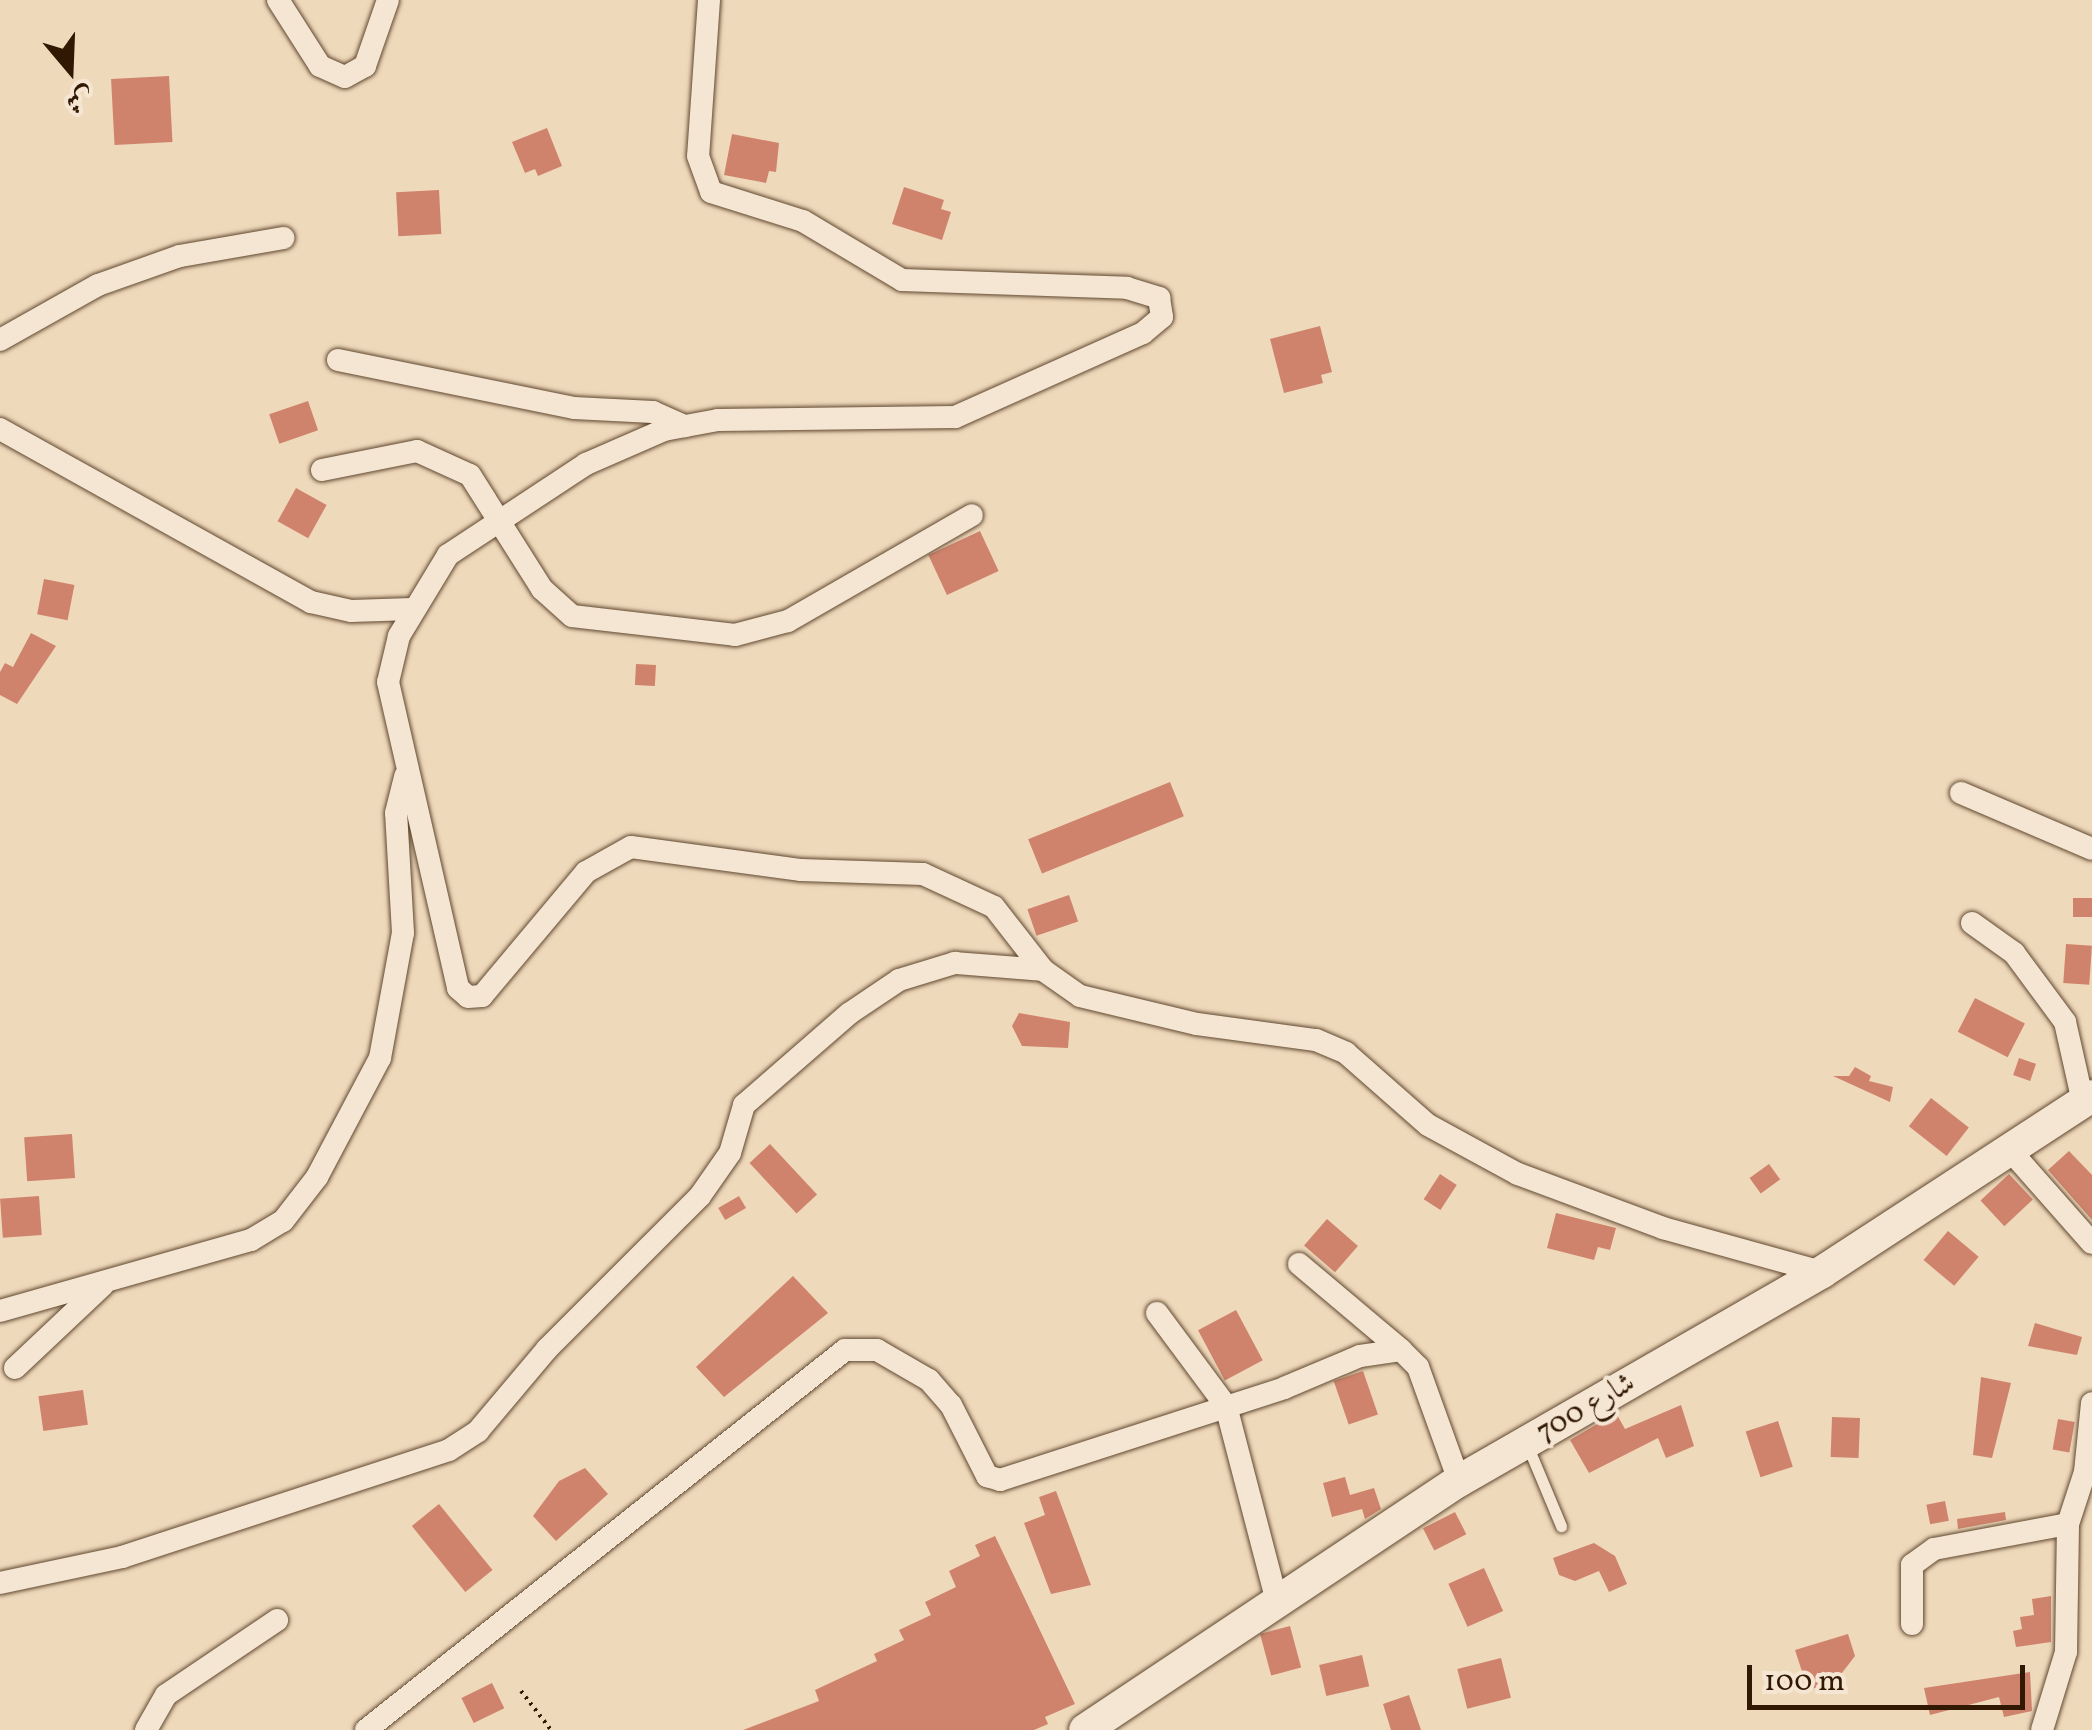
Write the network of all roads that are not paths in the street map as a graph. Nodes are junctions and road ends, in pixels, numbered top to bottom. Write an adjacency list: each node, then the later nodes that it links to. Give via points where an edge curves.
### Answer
1 (278, 0): 2 (street, via 320,66 345,77 365,66)
2 (388, 0)
3 (709, 0): 7 (street, via 698,156 711,192 803,222 902,280 1126,288 1158,298 1162,316 1143,333 955,417)
4 (283, 238): 5 (street, via 180,256 114,279)
5 (0, 340)
6 (338, 360): 7 (street, via 574,408 652,412)
7 (685, 426): 11 (street, via 586,464)
8 (0, 430): 12 (street, via 312,602 351,611)
9 (322, 470): 11 (street, via 417,451 470,475)
10 (972, 515): 11 (street, via 788,620 735,635 572,616 542,589)
11 (499, 524): 12 (street, via 448,556)
12 (412, 609): 13 (street, via 388,682)
13 (406, 772): 17 (street, via 454,976 468,997 491,988 586,872 631,847 949,882 1014,926); 23 (street, via 396,813 405,902 392,1002 380,1058 338,1146 283,1221 251,1240)
14 (1961, 793): 15 (street)
15 (2092, 849)
16 (1972, 923): 18 (street, via 2014,952 2065,1022)
17 (1043, 970): 22 (street, via 1100,1003 1316,1040 1346,1053 1428,1125 1518,1174 1664,1228); 35 (street, via 955,962 899,980 850,1012 744,1104 730,1153 700,1196 547,1350 478,1432 449,1450 122,1557)
18 (2088, 1099): 19 (main road, شارع 700)
19 (2009, 1149): 20 (street); 22 (main road, شارع 700)
20 (2092, 1243)
21 (1299, 1264): 26 (street)
22 (1822, 1272): 30 (main road, شارع 700)
23 (107, 1281): 24 (street); 27 (street)
24 (0, 1311)
25 (1157, 1312): 29 (street)
26 (1400, 1350): 29 (street, via 1360,1356); 32 (street, via 1418,1367)
27 (15, 1368)
28 (2092, 1403): 31 (street)
29 (1226, 1406): 36 (street); 40 (street, via 1052,1467 992,1479 929,1380 877,1350 845,1350)
30 (1526, 1442): 32 (main road, شارع 700); 34 (lane)
31 (2088, 1472): 33 (street)
32 (1459, 1481): 36 (main road, شارع 700)
33 (2068, 1524): 38 (street, via 1934,1549 1912,1565); 42 (street, via 2066,1652)
34 (1560, 1526)
35 (0, 1583)
36 (1276, 1598): 41 (main road, شارع 700)
37 (277, 1620): 39 (street, via 177,1686 154,1708)
38 (1912, 1624)
39 (146, 1730)
40 (366, 1730)
41 (1085, 1730)
42 (2042, 1730)

